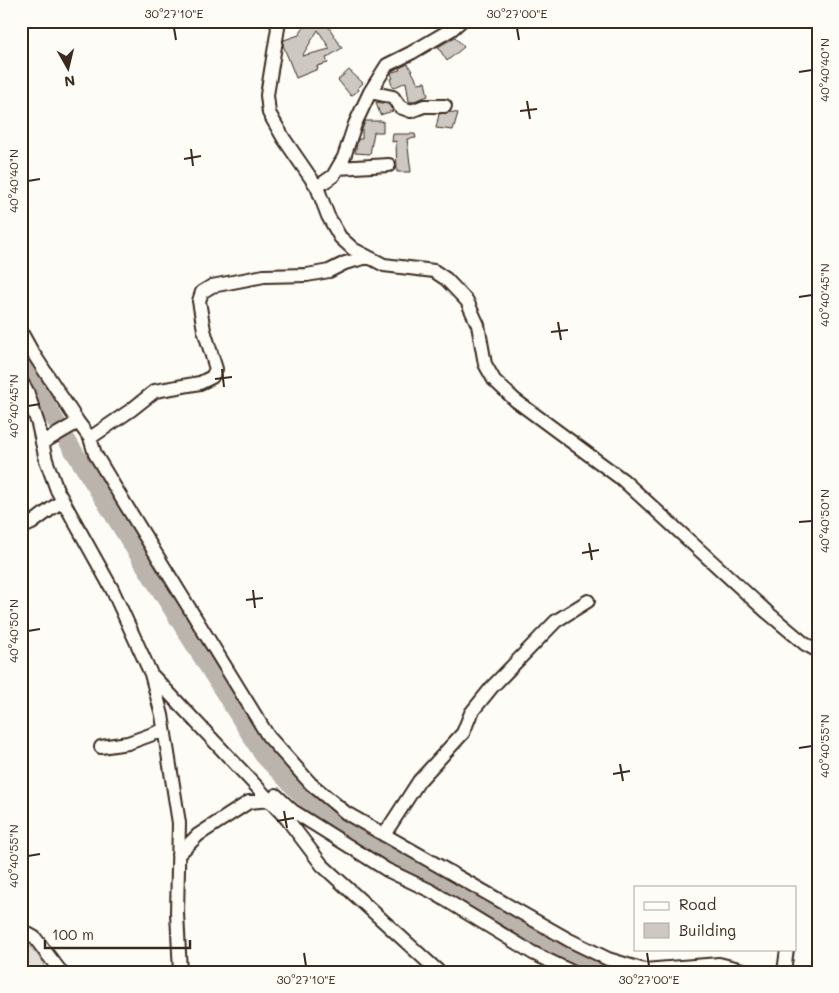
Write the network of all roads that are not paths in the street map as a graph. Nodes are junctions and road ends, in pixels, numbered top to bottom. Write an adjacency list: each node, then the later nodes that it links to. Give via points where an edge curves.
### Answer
1 (276, 21): 7 (street, via 278,28 267,95 269,113)
2 (461, 21): 3 (street, via 387,66)
3 (370, 92): 4 (street, via 393,97 400,107 411,110); 6 (street)
4 (445, 106)
5 (389, 165): 6 (street)
6 (338, 168): 7 (street)
7 (318, 187): 8 (street, via 328,216 340,237)
8 (368, 257): 12 (street, via 329,271 264,276 212,286 202,292 200,311 216,369 212,377 155,391); 17 (street, via 384,265 434,271 446,279 467,301 478,325 485,364 494,380 515,400 623,480 767,612)
9 (21, 332): 11 (street)
10 (21, 381): 13 (street)
11 (73, 425): 12 (street); 13 (street)
12 (90, 438): 23 (street, via 95,454 120,497 268,736 311,784 346,813)
13 (47, 440): 14 (street, via 46,460)
14 (63, 500): 15 (street); 18 (street, via 112,589)
15 (21, 528)
16 (588, 602): 23 (street, via 556,621 492,687 471,713 463,733 420,781)
17 (818, 652)
18 (152, 674): 19 (street); 21 (street)
19 (164, 730): 20 (street, via 128,743); 24 (street, via 179,823)
20 (101, 747)
21 (232, 760): 22 (street); 30 (street, via 247,769 293,811 387,870 431,891 533,953)
22 (270, 800): 24 (street, via 249,802 198,834); 29 (street, via 322,865)
23 (384, 835): 31 (street, via 608,959 644,970 719,964)
24 (178, 855): 28 (street)
25 (21, 930): 27 (street, via 34,938)
26 (787, 950): 32 (street)
27 (61, 972)
28 (180, 972)
29 (439, 972)
30 (572, 972)
31 (750, 972)
32 (784, 972)

